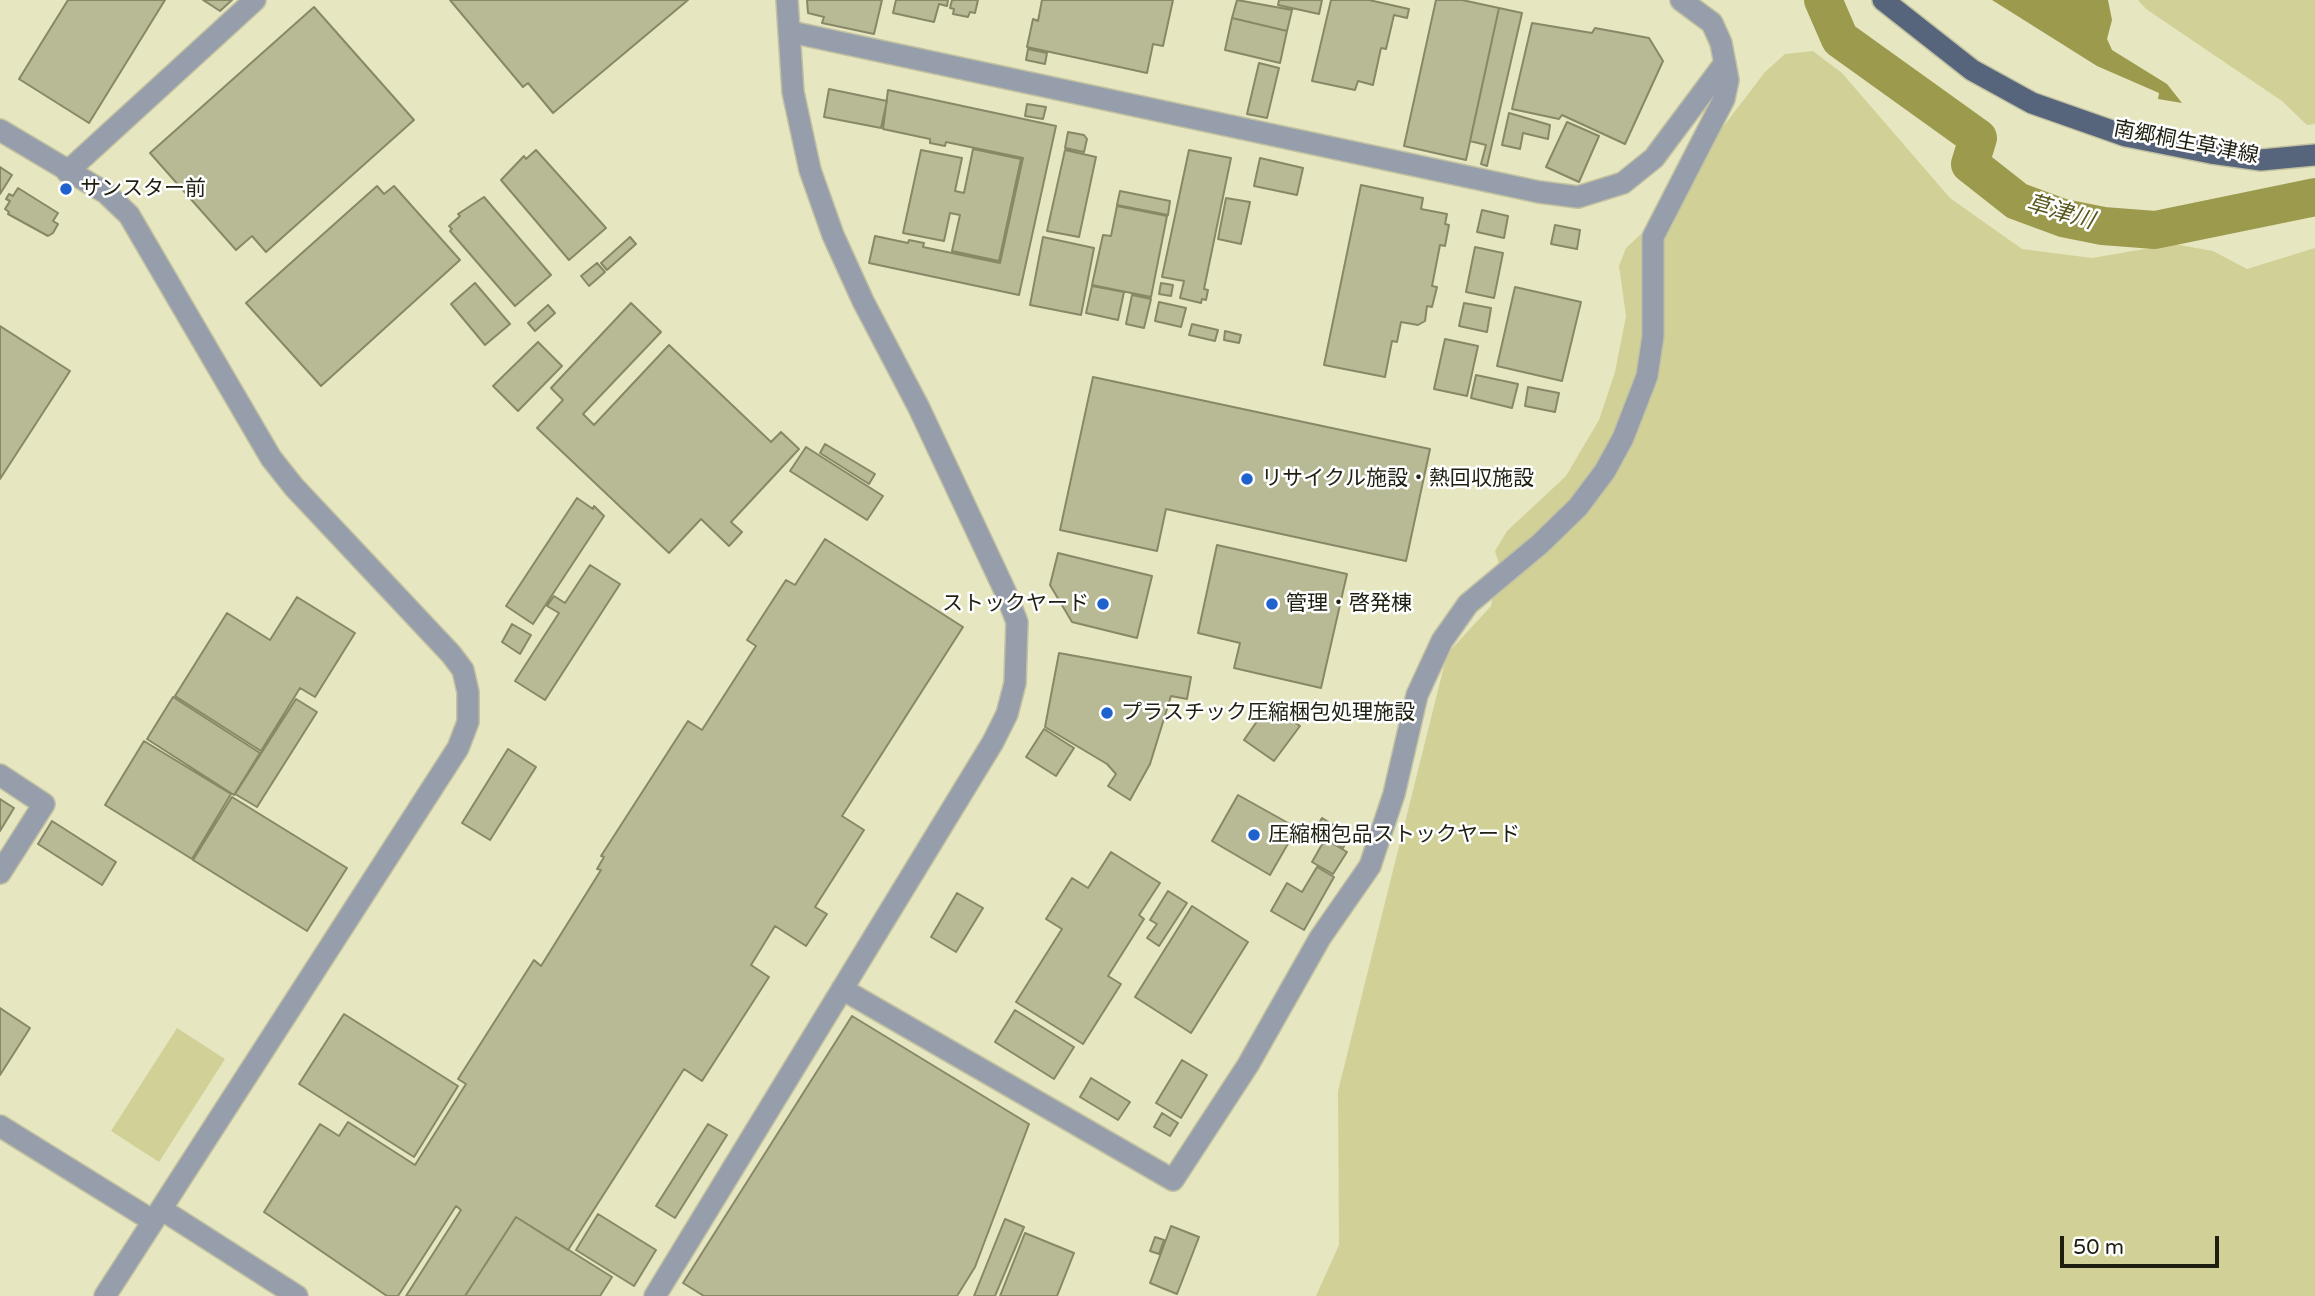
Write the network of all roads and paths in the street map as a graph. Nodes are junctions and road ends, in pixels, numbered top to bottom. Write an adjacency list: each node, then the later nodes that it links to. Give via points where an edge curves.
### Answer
1 (256, 0): 9 (street)
2 (788, 0): 5 (street)
3 (1681, 0): 6 (street, via 1712,23)
4 (1883, 0): 8 (main road, 南郷桐生草津線, via 1972,70 2032,103 2126,136 2211,153 2261,160)
5 (790, 33): 6 (street, via 1578,197 1623,183 1654,158); 12 (street, via 796,104 810,170 833,235 1017,622 1015,683 1007,714)
6 (1725, 63): 12 (street, via 1724,99 1653,237 1653,336 1647,376 1623,438 1578,507 1468,604 1441,641 1417,695 1394,794 1370,866 1320,938 1248,1065 1173,1180)
7 (0, 130): 9 (street)
8 (2315, 156)
9 (67, 172): 14 (street, via 106,193 129,215 271,458 452,654 463,670 468,692 468,722 458,748)
10 (0, 775): 11 (street, via 44,804)
11 (0, 873)
12 (842, 989): 17 (street)
13 (0, 1126): 14 (street)
14 (157, 1215): 15 (street); 16 (street)
15 (105, 1296)
16 (296, 1296)
17 (655, 1296)

